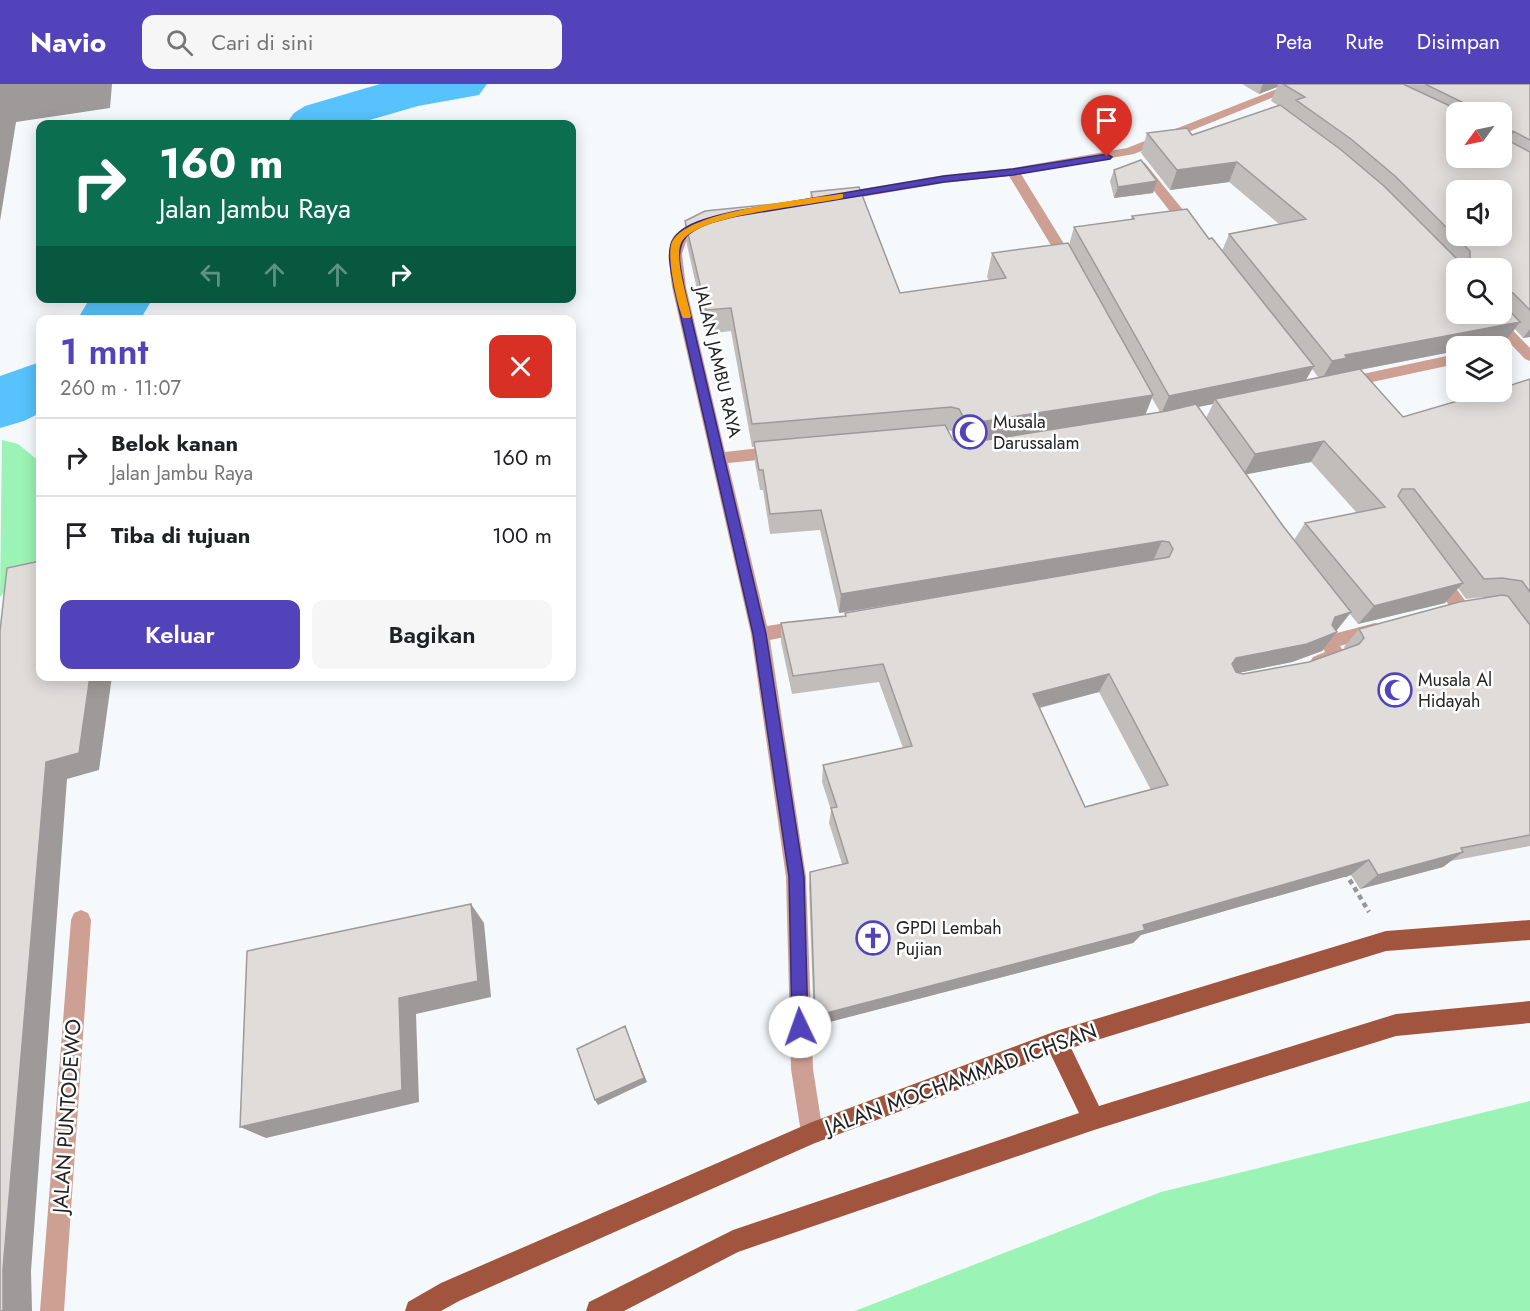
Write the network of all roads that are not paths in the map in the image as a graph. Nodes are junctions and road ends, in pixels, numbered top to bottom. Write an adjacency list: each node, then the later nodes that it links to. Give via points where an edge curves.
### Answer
1 (1300, 84): 2 (street, via 1258,107)
2 (1130, 152): 3 (street); 6 (street)
3 (1013, 172): 4 (street); 7 (street)
4 (817, 200)
5 (728, 216): 13 (street, JALAN JAMBU RAYA, via 688,231 676,242 674,257)
6 (1201, 241)
7 (1078, 280)
8 (1499, 324): 9 (street)
9 (1525, 351)
10 (1446, 361): 11 (street)
11 (1328, 386)
12 (791, 450): 13 (street)
13 (720, 458): 21 (street, JALAN JAMBU RAYA)
14 (1427, 562): 16 (street)
15 (1480, 606): 16 (street)
16 (1461, 608): 17 (street)
17 (1440, 614)
18 (1340, 618): 22 (street)
19 (817, 626): 21 (street)
20 (1389, 627): 22 (street)
21 (760, 634): 29 (street, JALAN JAMBU RAYA, via 796,877 802,1069)
22 (1354, 636): 23 (street, via 1328,642 1337,655)
23 (1305, 667)
24 (81, 920): 30 (street, JALAN PUNTODEWO)
25 (1530, 930): 27 (main road, JALAN MOCHAMMAD ICHSAN, via 1386,941)
26 (1530, 1012): 28 (main road, via 1396,1025)
27 (1056, 1042): 28 (main road); 29 (main road, JALAN MOCHAMMAD ICHSAN)
28 (1094, 1119): 32 (main road, via 733,1242)
29 (812, 1133): 31 (main road, JALAN MOCHAMMAD ICHSAN, via 450,1292)
30 (52, 1311)
31 (417, 1311)
32 (597, 1311)

